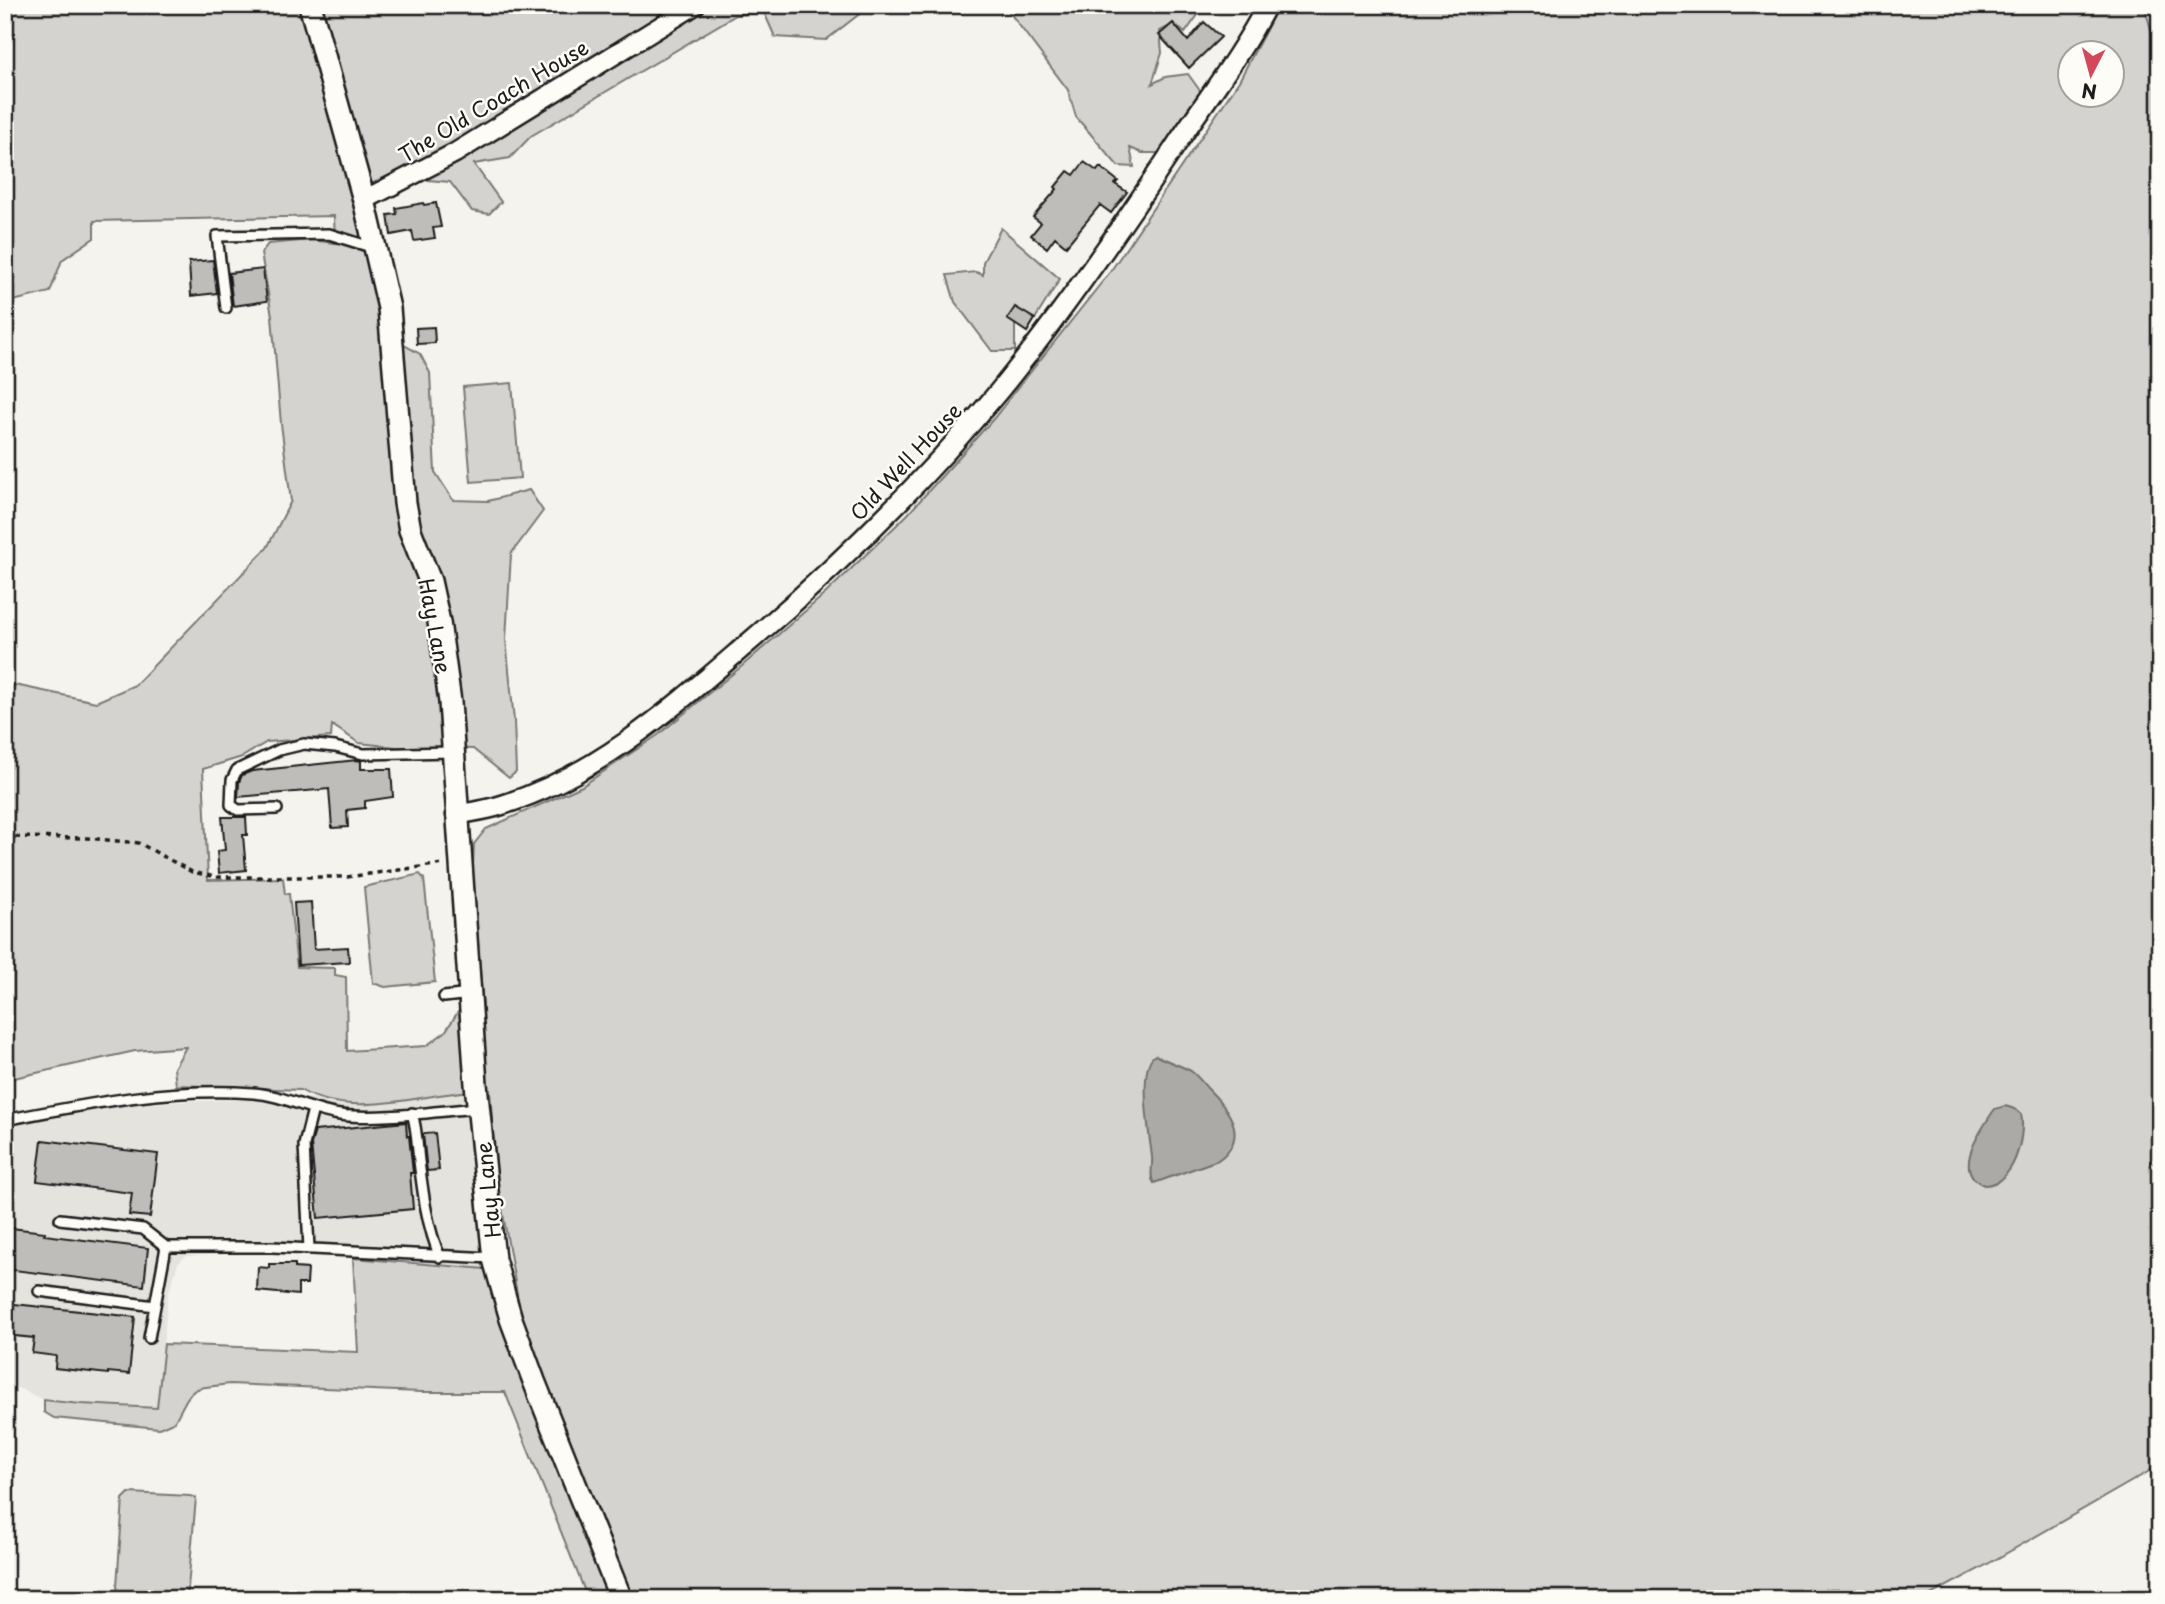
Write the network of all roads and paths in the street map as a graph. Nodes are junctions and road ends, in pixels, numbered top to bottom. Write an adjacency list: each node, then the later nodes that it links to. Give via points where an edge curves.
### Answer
1 (310, 5): 4 (street, Hay Lane)
2 (695, 5): 4 (street, The Old Coach House, via 455,153)
3 (1267, 5): 9 (street, Old Well House, via 1136,206 1046,331 998,392 866,537 802,597 629,740 545,789 500,806)
4 (363, 200): 5 (street, Hay Lane)
5 (376, 249): 6 (lane, via 329,234 218,236); 7 (street, Hay Lane, via 389,308 405,503 439,622)
6 (226, 308)
7 (452, 752): 8 (lane, via 363,754 304,744 237,770 231,806 238,810); 9 (street, Hay Lane)
8 (277, 809)
9 (456, 815): 11 (street, Hay Lane)
10 (5, 837): 11 (path, via 139,843 192,872 216,877 347,877)
11 (459, 861): 12 (street, Hay Lane)
12 (470, 994): 13 (lane); 14 (street, Hay Lane)
13 (444, 996)
14 (478, 1108): 16 (lane); 22 (street, Hay Lane)
15 (313, 1109): 16 (lane, via 355,1116); 17 (lane, via 274,1095 178,1092); 20 (lane, via 304,1145)
16 (412, 1113): 21 (lane, via 430,1233)
17 (5, 1120)
18 (60, 1219): 19 (lane, via 143,1229)
19 (166, 1247): 20 (lane, Hay Lane); 24 (lane)
20 (309, 1249): 21 (lane, Hay Lane)
21 (440, 1257): 22 (lane, Hay Lane)
22 (494, 1259): 26 (street, Hay Lane, via 534,1381)
23 (39, 1291): 24 (lane)
24 (155, 1306): 25 (lane)
25 (149, 1338)
26 (621, 1599)

